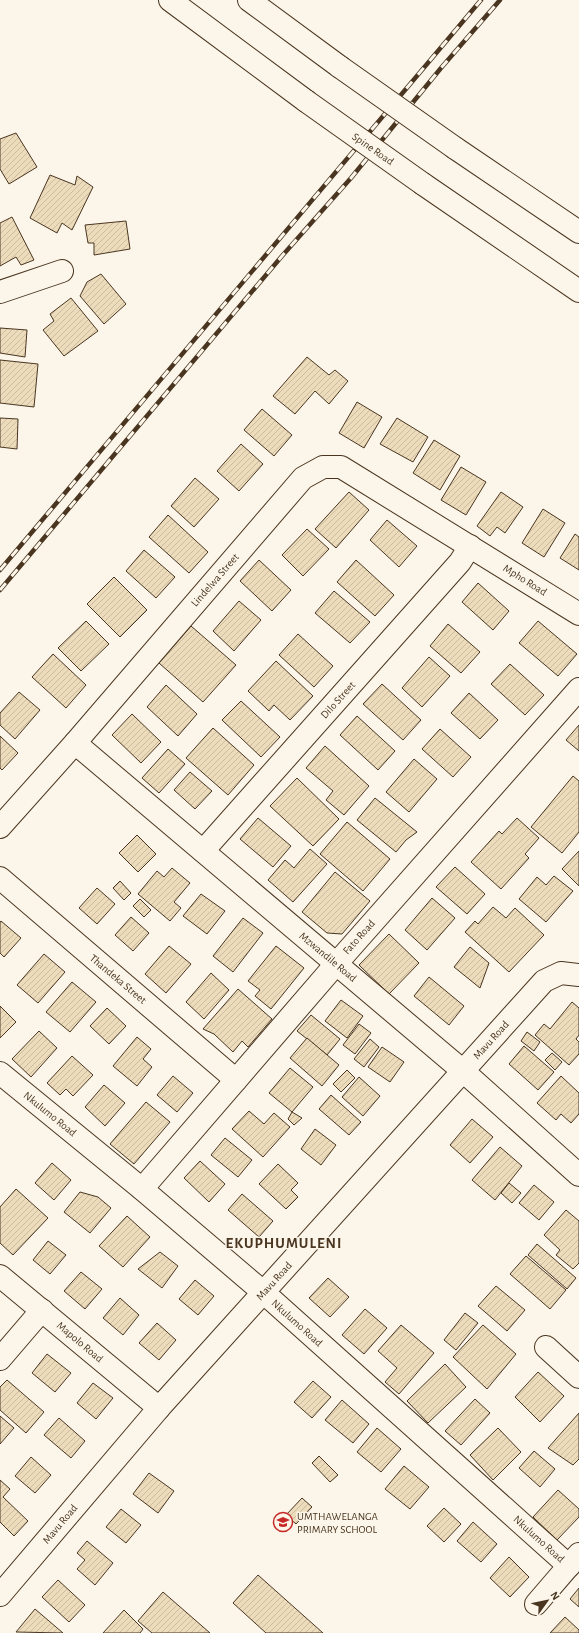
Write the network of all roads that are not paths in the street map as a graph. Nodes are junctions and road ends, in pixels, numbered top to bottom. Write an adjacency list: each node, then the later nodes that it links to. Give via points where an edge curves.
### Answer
1 (170, 0): 5 (street, Spine Road, bridge, via 306,101)
2 (249, 0): 3 (street, bridge, via 455,148)
3 (579, 232)
4 (62, 271): 6 (street)
5 (579, 291)
6 (0, 292)
7 (470, 546): 8 (street, Mpho Road); 10 (street, Lindelwa Street, via 341,467 323,467 303,478); 12 (street, Dilo Street, via 460,562)
8 (579, 614)
9 (579, 689): 14 (street, Fato Road)
10 (75, 743): 11 (street, Lindelwa Street); 12 (street, Mzwandile Road)
11 (0, 827)
12 (203, 851): 14 (street, Mzwandile Road)
13 (0, 878): 18 (street, Thandeka Street)
14 (336, 964): 16 (street, Mzwandile Road); 18 (street, Fato Road)
15 (579, 975): 16 (street, Mavu Road, via 561,973 544,980)
16 (463, 1071): 19 (street, Mzwandile Road); 22 (street, Mavu Road)
17 (0, 1073): 20 (street, Nkulumo Road)
18 (236, 1080): 20 (street, Fato Road)
19 (579, 1175)
20 (142, 1189): 22 (street, Nkulumo Road)
21 (0, 1276): 23 (street, Mapolo Road)
22 (264, 1292): 27 (street, Mavu Road); 28 (street, Nkulumo Road)
23 (42, 1310): 25 (street); 27 (street, Mapolo Road)
24 (546, 1347): 26 (street)
25 (0, 1359)
26 (579, 1377)
27 (159, 1408): 29 (street, Mavu Road)
28 (574, 1560): 30 (street)
29 (0, 1595)
30 (536, 1604)

